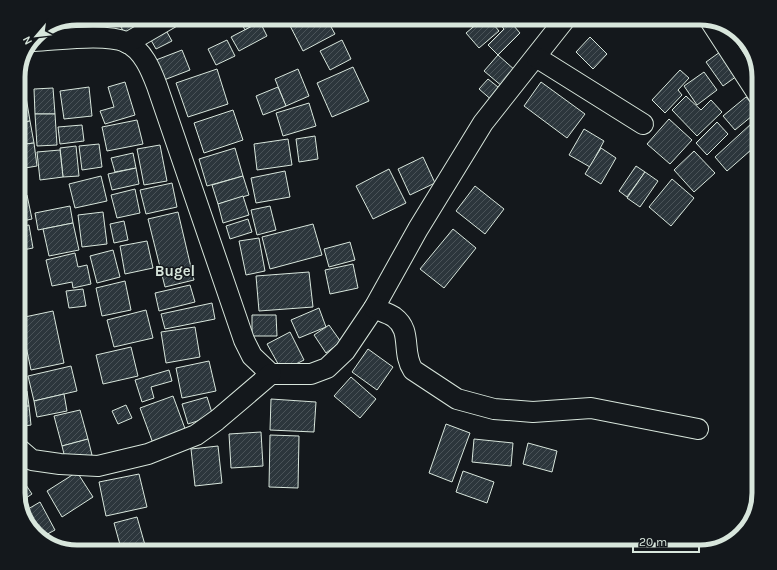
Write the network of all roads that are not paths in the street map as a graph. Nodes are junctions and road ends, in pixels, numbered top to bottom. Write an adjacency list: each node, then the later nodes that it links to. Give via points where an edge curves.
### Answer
1 (157, 25): 5 (street)
2 (561, 25): 6 (street)
3 (714, 27): 7 (street)
4 (56, 40): 5 (street, via 114,38)
5 (127, 42): 10 (street, via 150,67 244,340 252,356)
6 (536, 57): 8 (street); 9 (street, via 483,122)
7 (752, 85)
8 (643, 124)
9 (374, 308): 10 (street, via 345,351 327,368 311,374); 11 (street, via 393,316 403,326 407,336 408,363 413,370 457,399 494,409 533,412 591,408)
10 (271, 374): 12 (street, via 196,435 148,454 98,466 32,460)
11 (698, 429)
12 (25, 454)

